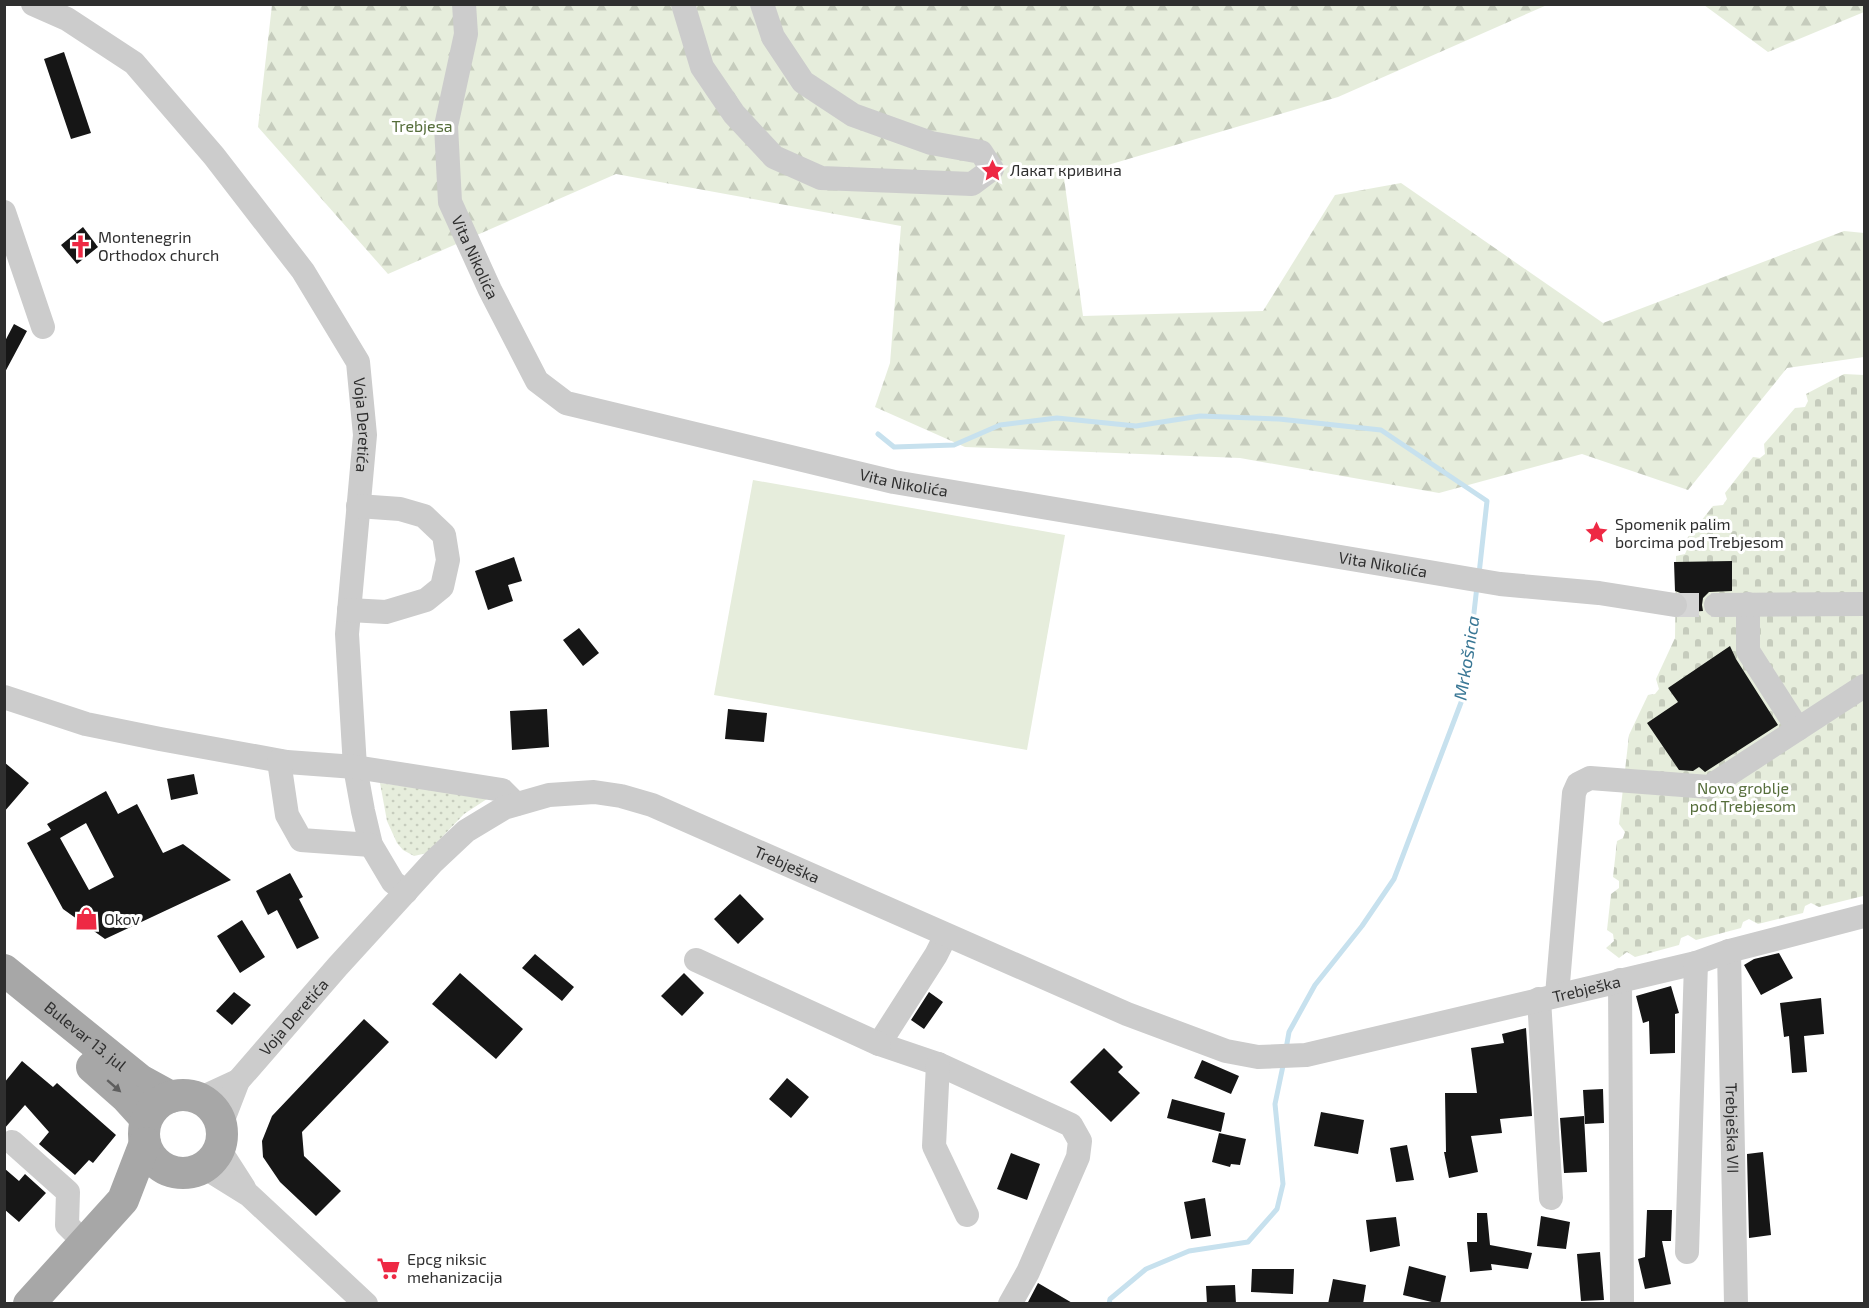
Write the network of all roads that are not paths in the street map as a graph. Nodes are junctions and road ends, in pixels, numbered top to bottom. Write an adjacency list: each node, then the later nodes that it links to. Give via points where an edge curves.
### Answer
1 (33, 4): 9 (street, Voja Deretića, via 67,19 134,63 214,156 303,271 358,362 365,435)
2 (464, 4): 12 (street, Vita Nikolića, via 466,34 446,126 450,202 489,290 537,381 566,402 894,482 1500,584)
3 (683, 4): 4 (street, via 702,67 734,114 774,157 821,178 972,184 992,169 981,152 930,143 853,116 803,82 773,36)
4 (762, 4)
5 (4, 212): 6 (street)
6 (12, 235): 7 (street); 8 (street)
7 (4, 259)
8 (44, 327)
9 (358, 506): 14 (street, Voja Deretića); 14 (street, via 400,509 424,516 444,535 448,560 442,587 426,600 386,612)
10 (1748, 604): 11 (street); 13 (street); 17 (street, via 1748,651)
11 (1864, 604)
12 (1675, 605)
13 (1716, 605)
14 (349, 610): 19 (street, Voja Deretića, via 347,634)
15 (1864, 686): 17 (street)
16 (4, 697): 18 (street, via 86,724)
17 (1798, 729): 32 (street, via 1709,787 1590,778 1578,784)
18 (279, 760): 19 (street); 21 (street, via 287,815 301,840)
19 (356, 767): 20 (street, via 502,790); 21 (street, Voja Deretića)
20 (516, 804): 22 (street, Trebješka, via 491,815 454,840); 24 (street, Trebješka, via 581,792 636,800)
21 (371, 845): 22 (street, Voja Deretića, via 393,882)
22 (406, 892): 26 (street, Trebješka)
23 (1864, 916): 25 (street, Trebješka)
24 (946, 935): 32 (street, Trebješka, via 1127,1014 1226,1051 1258,1057 1306,1055); 33 (street)
25 (1729, 951): 28 (street, Trebješka); 49 (street, Trebješka VII)
26 (350, 953): 35 (street, Voja Deretića)
27 (696, 960): 33 (street)
28 (1696, 963): 30 (street, Trebješka); 44 (street)
29 (4, 970): 36 (main road, Bulevar 13. jul, via 140,1080)
30 (1620, 980): 32 (street, Trebješka); 48 (street)
31 (4, 992): 37 (main road, Bulevar 13. jul, one-way to 37, via 126,1097)
32 (1548, 997): 40 (street)
33 (879, 1044): 34 (street)
34 (938, 1064): 42 (street, via 934,1146); 47 (street, via 1071,1125 1080,1141 1078,1157)
35 (238, 1081): 36 (street); 39 (street)
36 (185, 1098): 37 (main road, via 161,1102 152,1110); 39 (main road, via 209,1105 216,1114)
37 (145, 1131): 39 (main road, via 149,1154 166,1170); 41 (main road)
38 (12, 1142): 43 (street, via 68,1192 67,1225)
39 (205, 1153): 41 (main road); 46 (street)
40 (1551, 1198)
41 (123, 1200): 43 (main road)
42 (967, 1215)
43 (85, 1243): 45 (main road)
44 (1687, 1252)
45 (29, 1304)
46 (366, 1304)
47 (1010, 1304)
48 (1622, 1304)
49 (1736, 1304)

